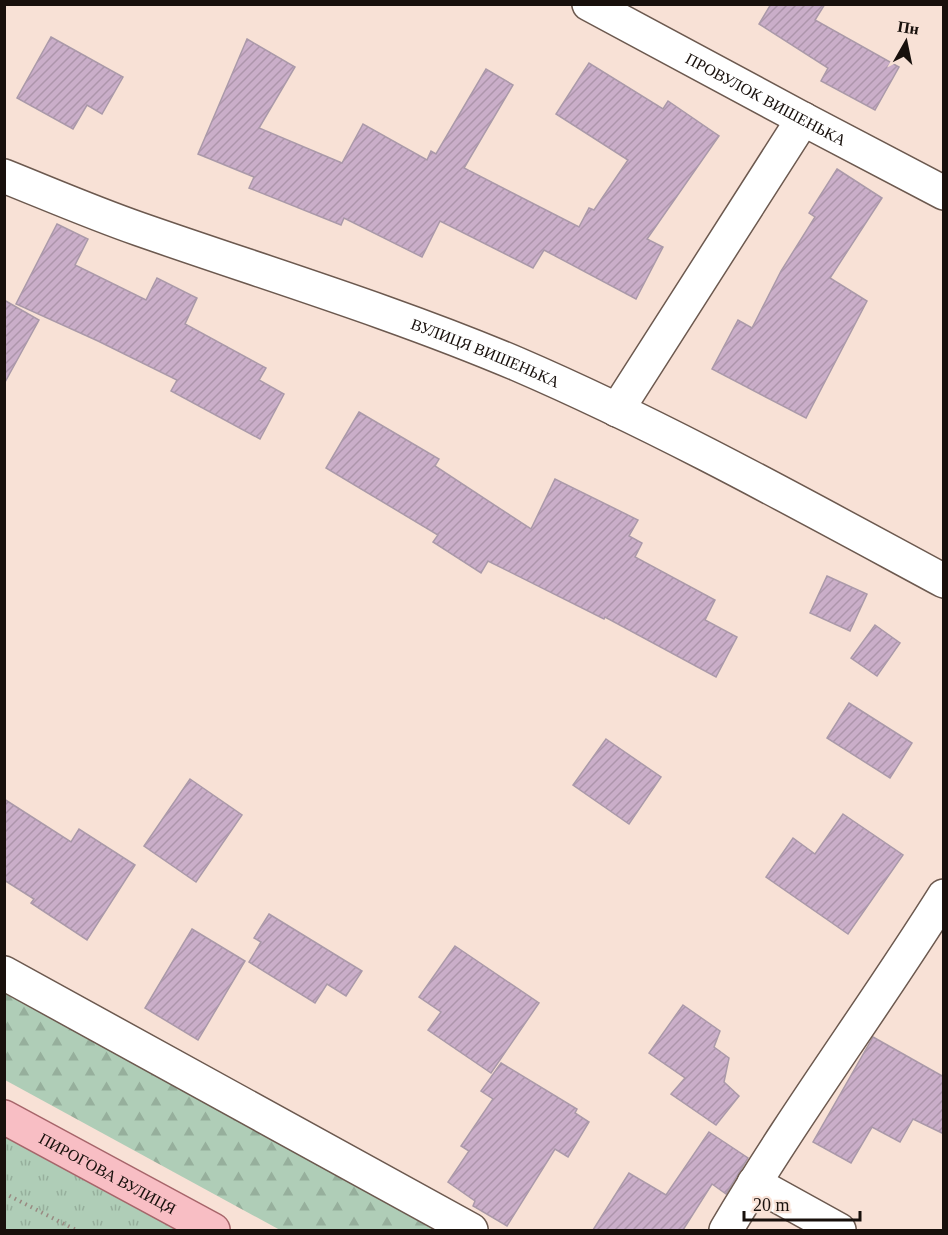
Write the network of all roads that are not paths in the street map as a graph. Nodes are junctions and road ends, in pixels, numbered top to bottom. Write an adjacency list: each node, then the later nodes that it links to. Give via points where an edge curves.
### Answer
1 (589, 4): 2 (street, ПРОВУЛОК ВИШЕНЬКА)
2 (803, 120): 4 (street, ПРОВУЛОК ВИШЕНЬКА); 5 (street)
3 (4, 176): 5 (street, ВУЛИЦЯ ВИШЕНЬКА, via 135,227 418,325 517,364)
4 (944, 193)
5 (617, 410): 6 (street, ВУЛИЦЯ ВИШЕНЬКА)
6 (944, 581)
7 (944, 896): 10 (street)
8 (4, 973): 12 (street)
9 (4, 1117): 11 (main road, ПИРОГОВА ВУЛИЦЯ)
10 (754, 1182): 13 (street); 14 (street)
11 (213, 1230)
12 (471, 1230)
13 (726, 1230)
14 (839, 1230)

